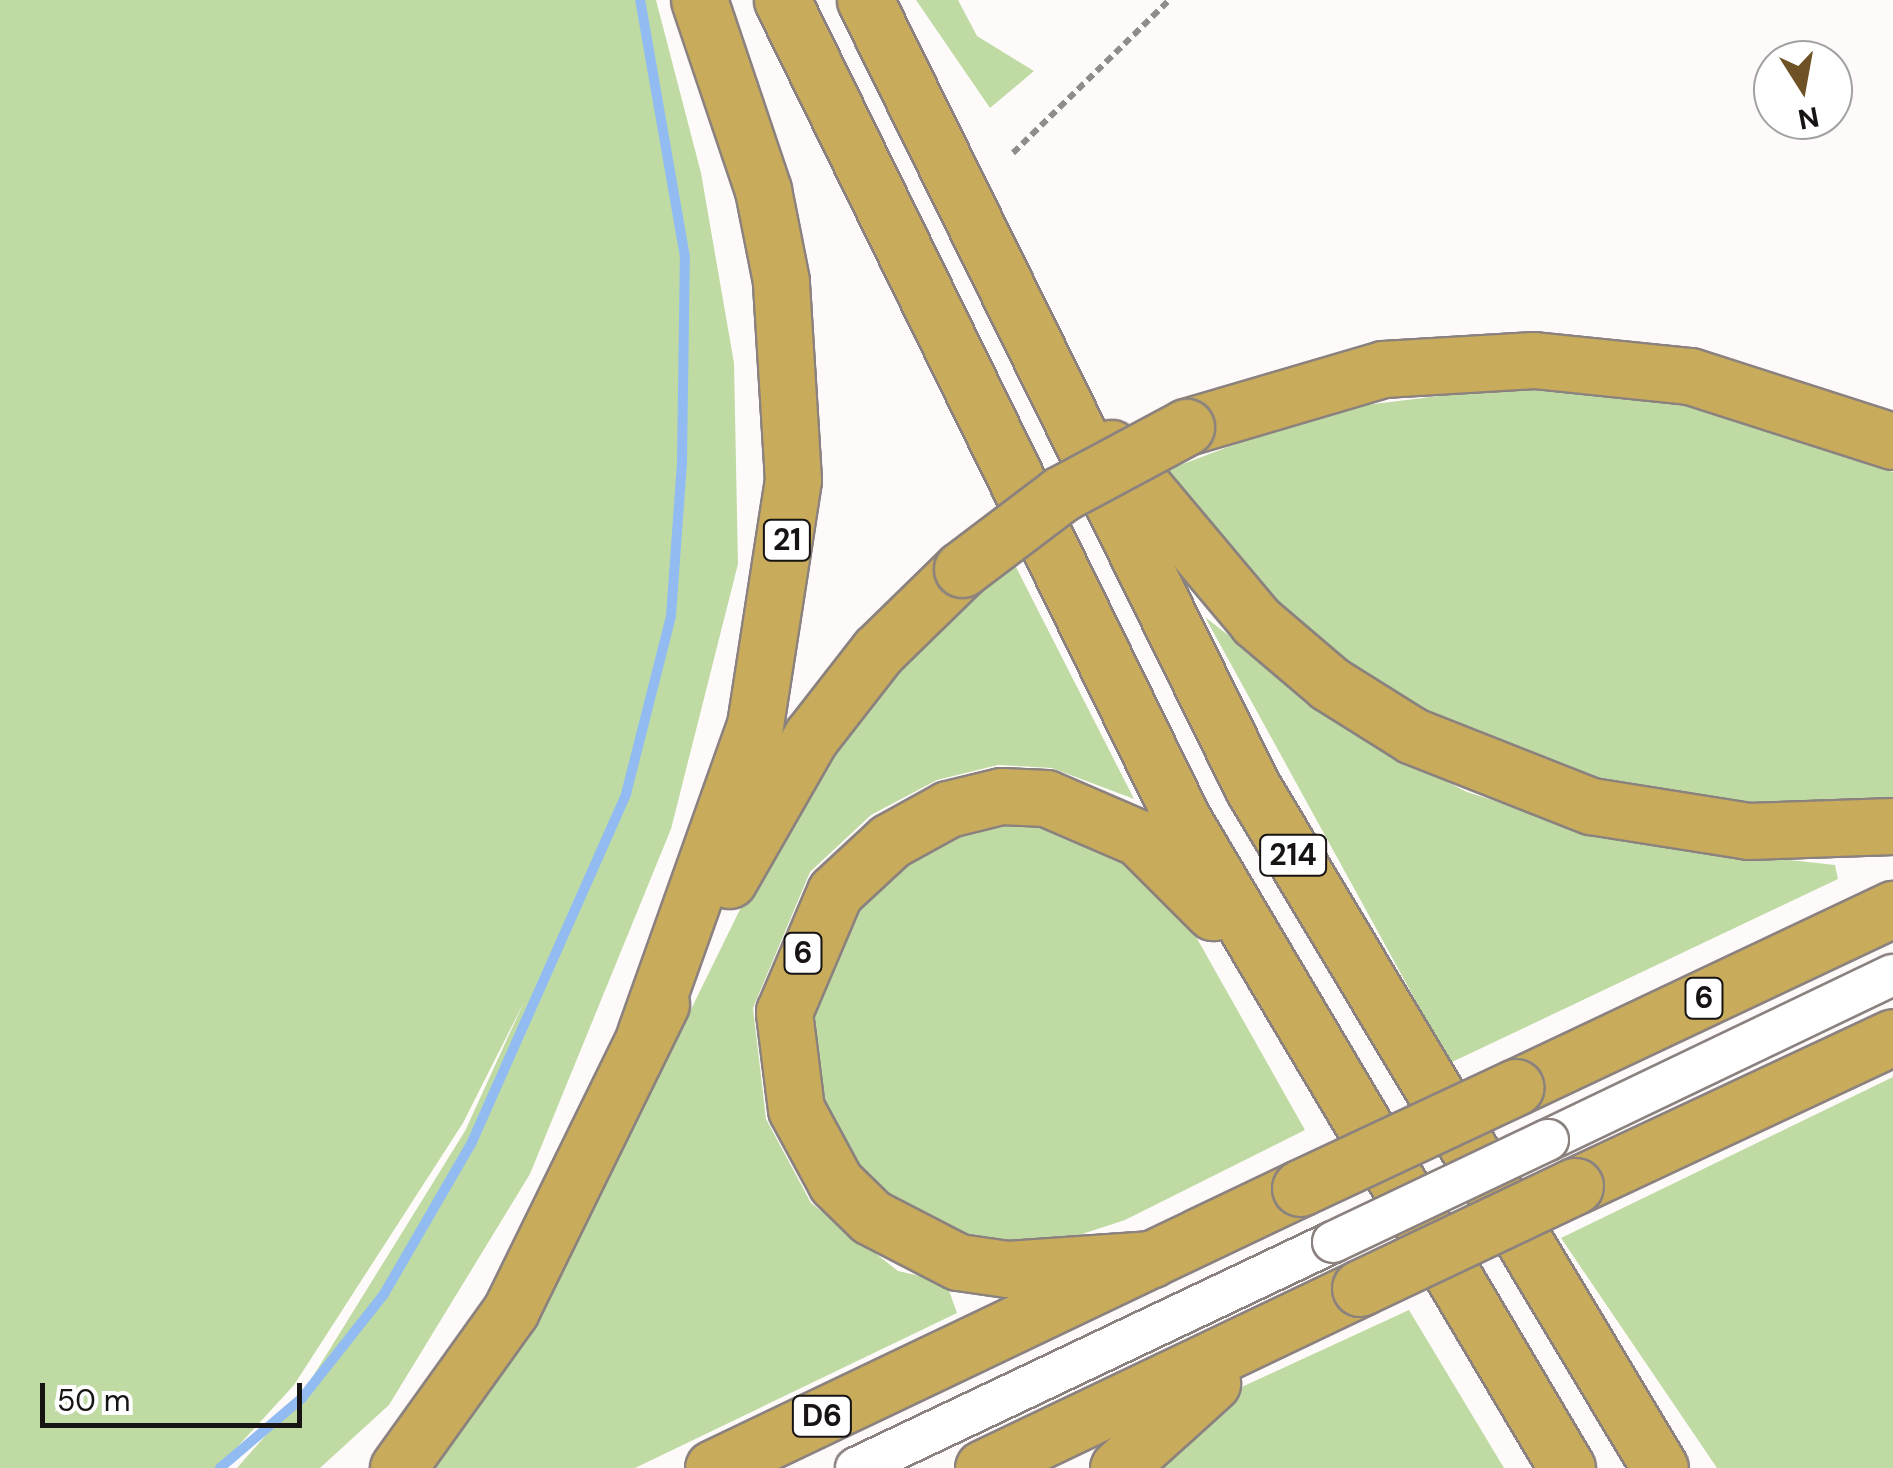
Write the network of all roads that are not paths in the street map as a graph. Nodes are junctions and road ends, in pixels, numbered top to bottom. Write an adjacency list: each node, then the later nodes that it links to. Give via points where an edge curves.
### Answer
1 (782, 0): 8 (highway, 214, via 1002,465)
2 (866, 0): 4 (highway, 214)
3 (705, 17): 10 (highway, 21, via 781,281 793,480 756,725)
4 (1026, 329): 6 (highway, via 1209,572 1330,684 1413,736 1609,810 1748,831); 17 (highway, 214, via 1254,788)
5 (1893, 440): 10 (highway, 21, bridge, via 1690,376 1534,360 1382,370 1186,428 1061,494 962,568 878,651 811,737)
6 (1893, 826)
7 (1893, 909): 14 (highway, 6, bridge)
8 (1262, 964): 14 (highway, 6, via 1139,838 1061,803 1001,796 948,809 890,841 835,892 795,973 784,1060 796,1109 836,1183 871,1218 958,1262 1007,1268); 18 (highway, 214)
9 (1893, 975): 21 (lane, 6, bridge)
10 (645, 1034): 19 (highway, 21, via 512,1310)
11 (1893, 1037): 13 (highway)
12 (1893, 1055): 13 (highway)
13 (1804, 1079): 15 (highway, bridge)
14 (1152, 1259): 16 (highway, 6)
15 (1360, 1288): 22 (highway); 23 (highway, via 1178,1408)
16 (932, 1364): 20 (highway, D6)
17 (1594, 1364): 26 (highway, 214); 27 (highway)
18 (1532, 1413): 24 (highway); 25 (highway, 214)
19 (398, 1468)
20 (712, 1468)
21 (856, 1468)
22 (983, 1468)
23 (1118, 1468)
24 (1553, 1468)
25 (1567, 1468)
26 (1660, 1468)
27 (1692, 1468)

